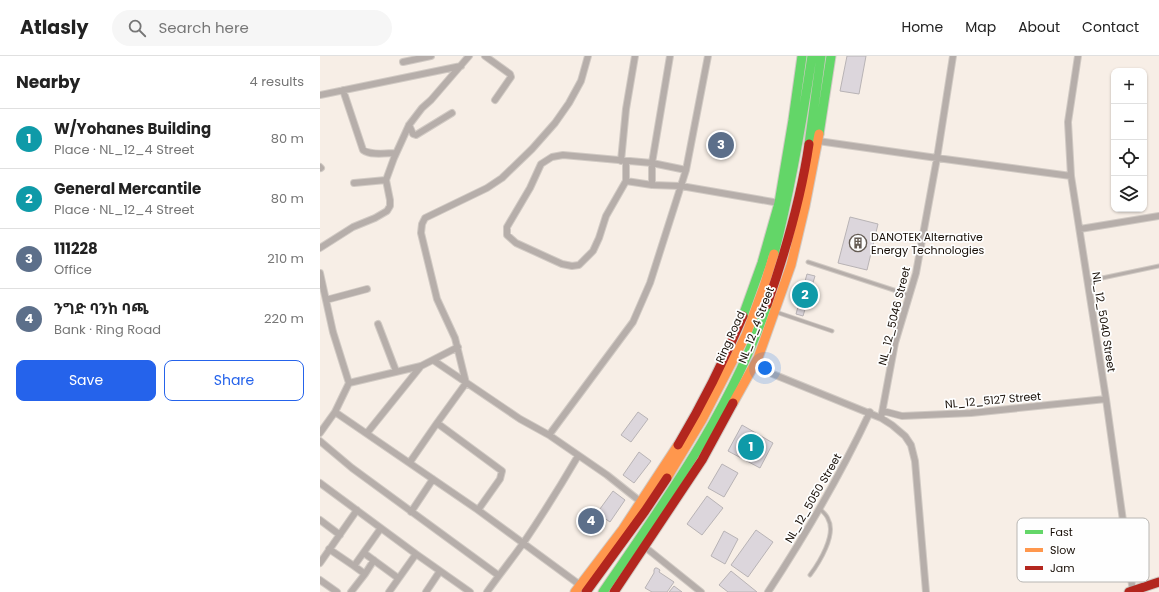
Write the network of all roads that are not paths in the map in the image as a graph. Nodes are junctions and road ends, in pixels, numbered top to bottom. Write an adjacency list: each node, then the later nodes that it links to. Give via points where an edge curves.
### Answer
1 (431, 56): 14 (street)
2 (469, 56): 15 (street)
3 (485, 56): 18 (street, via 512,76)
4 (588, 56): 47 (street, via 581,81 569,103 532,149 502,178 425,218 422,224 421,233 437,299)
5 (635, 56): 24 (street, via 626,109)
6 (670, 56): 25 (street)
7 (708, 56): 26 (street)
8 (802, 56): 33 (main road)
9 (812, 56): 93 (main road, Ring Road, via 798,151 785,210 752,319 724,380 682,456 605,564)
10 (821, 56): 84 (main road, Ring Road, via 798,201 785,254 758,333 725,403 704,440)
11 (831, 56): 21 (main road, NL_12_4 Street)
12 (953, 56): 23 (street, NL_12_5046 Street)
13 (1078, 56): 27 (street, NL_12_5040 Street, via 1068,122)
14 (404, 62)
15 (461, 66): 16 (street); 20 (street)
16 (343, 90): 17 (street); 22 (street, via 363,150 370,153)
17 (320, 95)
18 (495, 100)
19 (452, 113): 20 (street, via 416,135)
20 (409, 125): 22 (street)
21 (818, 141): 23 (street); 44 (main road, NL_12_4 Street, via 791,265)
22 (396, 152): 28 (street)
23 (937, 158): 27 (street); 42 (street, NL_12_5046 Street, via 916,273)
24 (624, 161): 25 (street); 29 (street); 29 (street, via 564,155 546,160 541,164 507,227 508,235 516,243 562,264 579,265 592,251 606,216)
25 (652, 163): 26 (street); 31 (street)
26 (686, 170): 32 (street)
27 (1071, 176): 35 (street, NL_12_5040 Street)
28 (386, 180): 30 (street); 36 (street, via 390,200 387,211 353,227)
29 (626, 181): 31 (street)
30 (354, 183)
31 (652, 185): 32 (street)
32 (681, 186): 33 (street); 61 (street, via 650,283 632,322)
33 (779, 203): 67 (main road, via 762,263 728,351 702,404)
34 (1159, 216): 35 (street)
35 (1080, 229): 40 (street, NL_12_5040 Street)
36 (320, 248)
37 (808, 262): 42 (lane)
38 (1159, 266): 40 (lane)
39 (320, 273): 43 (street)
40 (1088, 281): 54 (street, NL_12_5040 Street)
41 (367, 289): 43 (street)
42 (909, 295): 57 (street, NL_12_5046 Street, via 895,343)
43 (326, 300): 52 (street)
44 (774, 312): 46 (lane); 50 (main road, NL_12_4 Street)
45 (378, 324): 51 (street)
46 (832, 331)
47 (458, 347): 48 (street); 53 (street)
48 (434, 360): 49 (street); 53 (street)
49 (421, 366): 51 (street); 60 (street)
50 (753, 366): 56 (street); 77 (main road, NL_12_4 Street, via 702,460)
51 (396, 371): 52 (street)
52 (349, 383): 55 (street)
53 (466, 383): 58 (street); 61 (street)
54 (1106, 399): 57 (street, NL_12_5127 Street, via 971,413); 72 (street, NL_12_5040 Street)
55 (336, 412): 59 (street); 60 (street)
56 (870, 412): 57 (street); 68 (street, NL_12_5050 Street, via 852,450)
57 (882, 415): 105 (street, via 905,436 911,445 915,461)
58 (437, 423): 64 (street); 70 (street, via 502,471 500,479)
59 (320, 433)
60 (367, 433): 64 (street)
61 (549, 435): 63 (street)
62 (320, 441): 71 (street)
63 (578, 456): 67 (street); 76 (street)
64 (410, 462): 65 (street)
65 (433, 479): 70 (street); 71 (street)
66 (321, 486): 69 (street)
67 (641, 502): 93 (main road)
68 (819, 507): 88 (lane, via 829,519 830,535 823,555); 104 (street, NL_12_5050 Street)
69 (357, 510): 74 (street); 75 (street)
70 (478, 510): 76 (street)
71 (411, 512): 87 (street)
72 (1122, 518)
73 (320, 520): 75 (street)
74 (381, 528): 79 (street); 80 (street)
75 (340, 535): 78 (street)
76 (523, 544): 87 (street); 93 (street)
77 (645, 547): 102 (main road, NL_12_4 Street); 103 (street)
78 (329, 550): 82 (street); 83 (street)
79 (364, 553): 81 (street); 83 (street)
80 (416, 554): 85 (street); 89 (street)
81 (374, 560): 86 (street); 89 (street)
82 (320, 563)
83 (354, 566): 86 (street)
84 (618, 569): 100 (main road, Ring Road); 101 (main road)
85 (440, 571): 97 (street); 98 (street)
86 (365, 574): 95 (street)
87 (498, 575): 99 (street)
88 (810, 575)
89 (398, 578): 96 (street)
90 (320, 580): 94 (street)
91 (1131, 582): 106 (street, NL_12_5040 Street)
92 (1159, 582): 106 (main road)
93 (580, 590)
94 (337, 592)
95 (351, 592)
96 (389, 592)
97 (426, 592)
98 (470, 592)
99 (487, 592)
100 (603, 592)
101 (608, 592)
102 (614, 592)
103 (700, 592)
104 (768, 592)
105 (926, 592)
106 (1132, 592)

